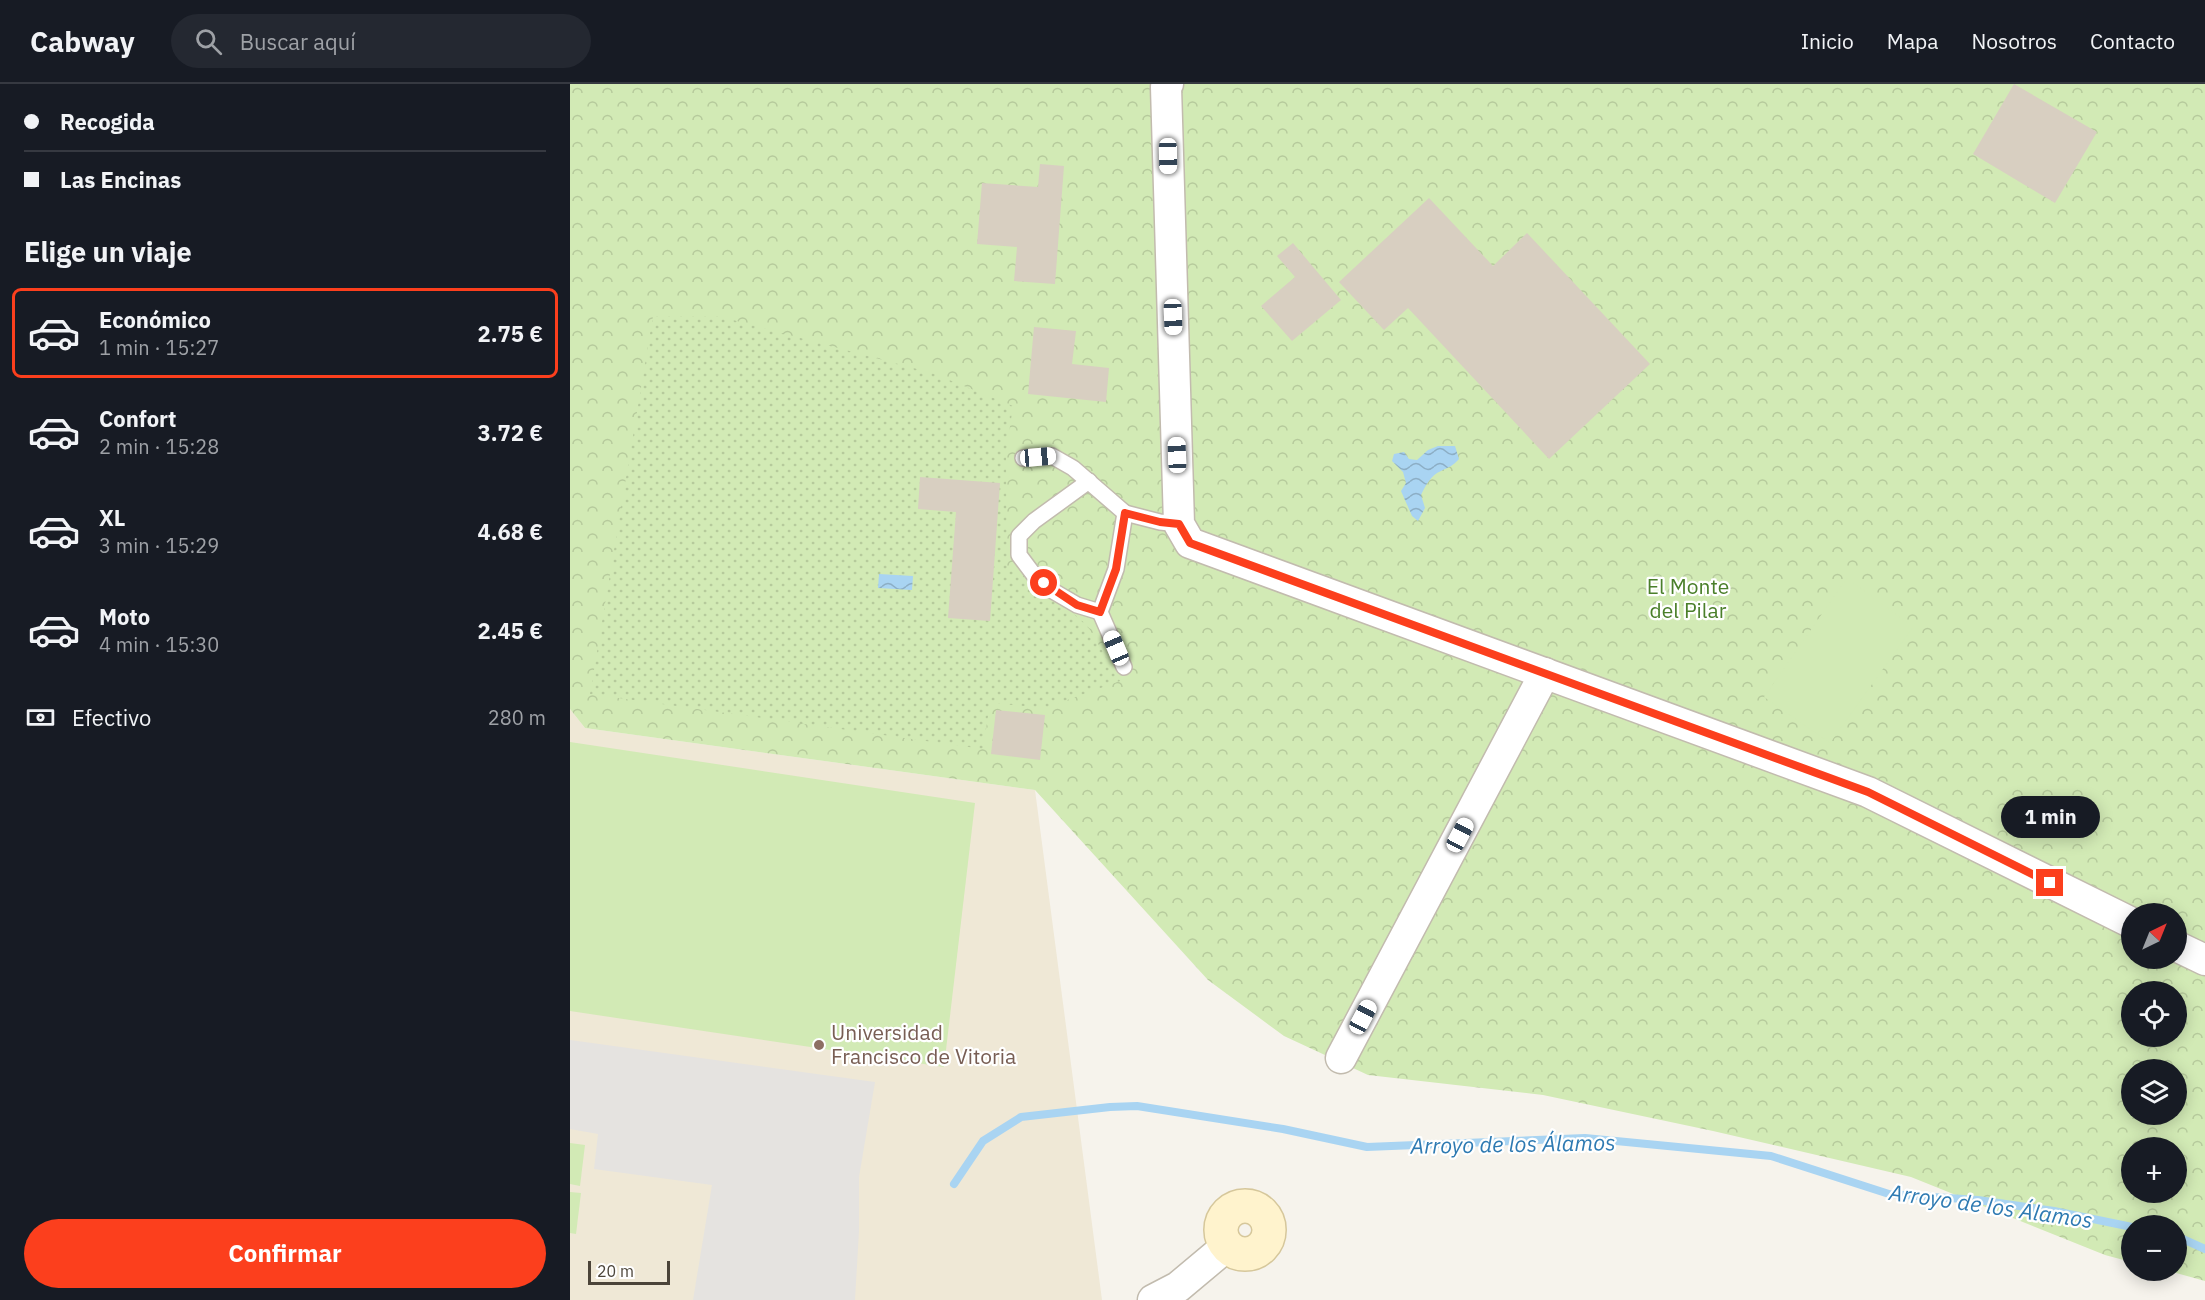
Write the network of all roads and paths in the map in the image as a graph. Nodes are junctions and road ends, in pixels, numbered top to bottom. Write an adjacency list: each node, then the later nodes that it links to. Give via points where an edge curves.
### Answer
1 (1168, 84): 5 (street)
2 (1023, 458): 3 (lane, via 1053,456)
3 (1089, 481): 4 (lane); 6 (lane, via 1019,536 1018,555 1053,591)
4 (1125, 513): 5 (lane); 6 (lane, via 1116,569)
5 (1179, 524): 8 (street, via 1190,543)
6 (1100, 612): 7 (lane)
7 (1124, 667)
8 (1545, 673): 9 (street, via 1868,792); 12 (street)
9 (2121, 918)
10 (2187, 951): 11 (street)
11 (2205, 960)
12 (1341, 1058)
13 (1227, 1246): 14 (street, via 1178,1287)
14 (1153, 1300)

